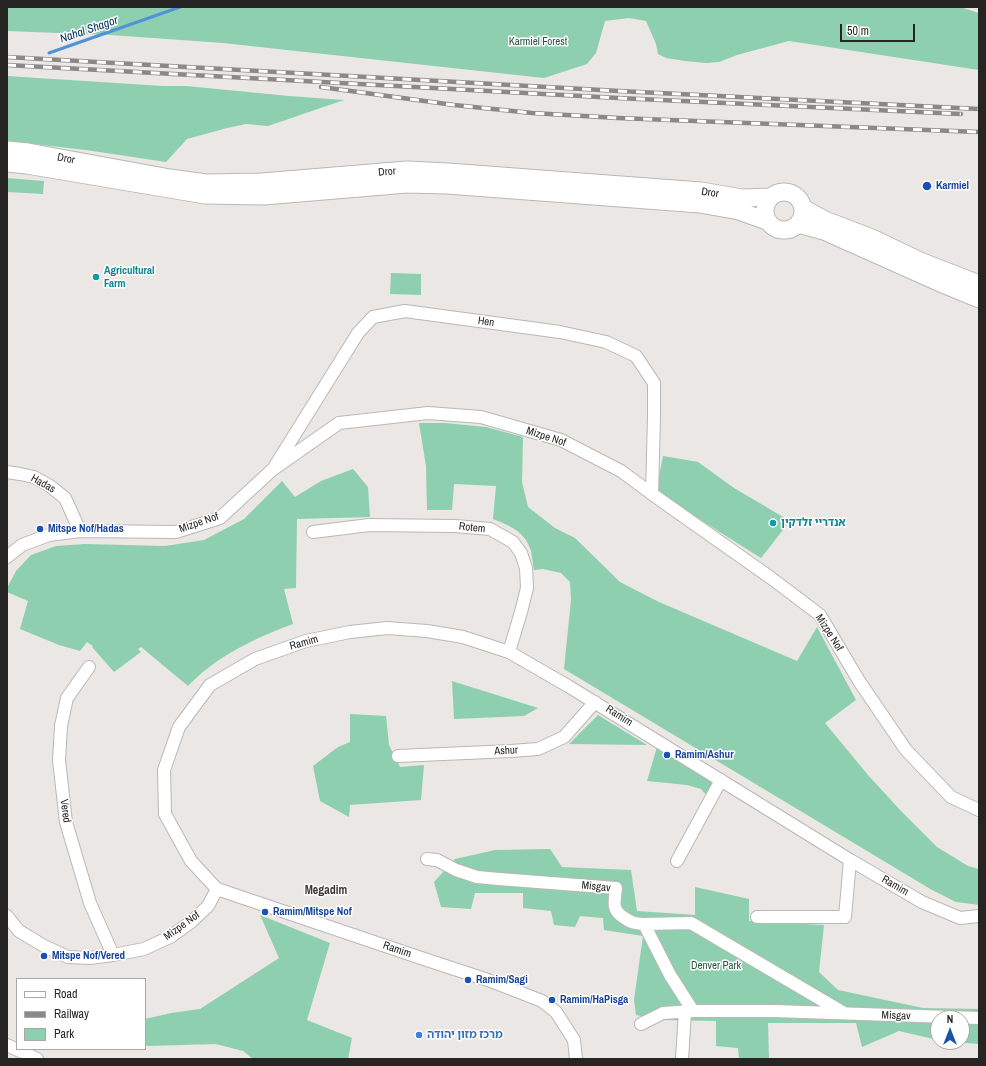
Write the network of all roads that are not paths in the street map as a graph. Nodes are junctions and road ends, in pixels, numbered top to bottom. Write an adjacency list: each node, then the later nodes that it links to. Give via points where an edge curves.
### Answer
1 (7, 150): 3 (street, Dror, via 206,183 262,182 407,170 693,190 742,198)
2 (7, 163): 5 (street, Dror, via 205,196 264,196 407,184 447,185 700,204 739,211)
3 (770, 198): 4 (street, via 775,194 787,192 798,198); 5 (street, via 764,209)
4 (803, 208): 6 (street, via 803,216); 7 (street, via 825,220)
5 (767, 221): 6 (street, via 777,229 784,230)
6 (798, 224): 8 (street, via 824,231)
7 (979, 284)
8 (979, 299)
9 (272, 470): 11 (street, Mizpe Nof, via 340,423 428,413 481,417 561,440 621,471); 11 (street, Hen, via 358,333 373,317 405,311 560,332 606,342 636,356 654,383); 12 (street, Mizpe Nof, via 220,518 176,532)
10 (7, 472): 12 (street, Hadas, via 34,477 65,498)
11 (652, 494): 20 (street, Mizpe Nof, via 820,615 859,681 906,750 950,797)
12 (80, 531): 14 (street, Mizpe Nof, via 49,535 22,545)
13 (313, 532): 15 (street, Rotem, via 369,525 455,526 490,529 513,542 521,553 526,568 527,588)
14 (7, 558)
15 (508, 652): 17 (street, Ramim); 24 (street, Ramim, via 463,637 427,631 387,628 350,632 306,641 255,659 210,686 179,727 164,770 165,814 191,861)
16 (89, 666): 29 (street, Vered, via 67,698 61,726 59,760 66,822 90,903)
17 (595, 702): 18 (street, Ashur, via 564,737 538,749); 19 (street, Ramim)
18 (398, 756)
19 (721, 780): 22 (street, Ramim); 23 (street)
20 (979, 810)
21 (427, 860): 28 (street, Misgav, via 437,860 477,877 616,888 616,913 631,922)
22 (850, 860): 26 (street, Ramim, via 922,902 960,918); 27 (street, via 845,917)
23 (677, 862)
24 (217, 889): 29 (street, Mizpe Nof, via 208,906 170,937 144,949); 38 (street, Ramim, via 488,980 542,1001 556,1012 574,1040)
25 (7, 916): 29 (street, Mizpe Nof, via 20,931 68,957)
26 (979, 916)
27 (757, 917)
28 (644, 924): 30 (street); 31 (street, via 691,923)
29 (113, 955)
30 (689, 1011): 31 (street, Misgav); 33 (street, Misgav, via 662,1014); 39 (street)
31 (844, 1014): 32 (street, Misgav)
32 (979, 1018)
33 (641, 1024)
34 (7, 1044): 35 (street)
35 (16, 1048)
36 (19, 1050): 37 (street)
37 (37, 1059)
38 (576, 1059)
39 (682, 1059)

